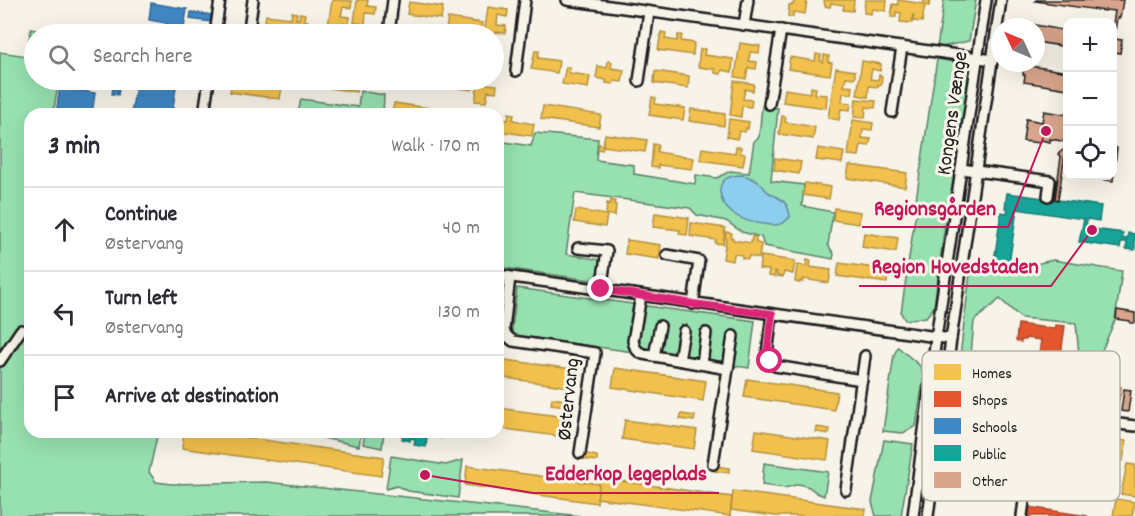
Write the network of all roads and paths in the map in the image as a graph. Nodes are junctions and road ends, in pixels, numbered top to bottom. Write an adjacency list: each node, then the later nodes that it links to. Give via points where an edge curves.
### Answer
1 (220, 0): 12 (street)
2 (253, 0): 13 (street)
3 (393, 0): 14 (street)
4 (525, 0): 20 (street)
5 (567, 0): 9 (street)
6 (748, 0): 15 (street)
7 (986, 0): 18 (street, Kongens Vænge)
8 (1001, 0): 11 (street, Kongens Vænge)
9 (581, 1): 10 (street)
10 (650, 12): 15 (street); 22 (street)
11 (999, 18)
12 (216, 24)
13 (250, 24)
14 (390, 24)
15 (744, 25): 16 (street)
16 (781, 30): 17 (street); 24 (street)
17 (902, 47): 18 (street); 26 (street)
18 (977, 58): 19 (street); 27 (street, Kongens Vænge)
19 (991, 60)
20 (516, 70)
21 (991, 72): 28 (street, Kongens Vænge)
22 (639, 81)
23 (208, 90): 25 (street)
24 (770, 104)
25 (205, 108)
26 (892, 112)
27 (961, 169): 28 (street); 43 (street, Kongens Vænge)
28 (976, 172): 29 (street, via 1050,181); 44 (street, Kongens Vænge)
29 (1048, 196)
30 (578, 248): 34 (street, via 607,251)
31 (667, 255): 36 (street, via 699,261)
32 (504, 276): 33 (street)
33 (510, 277): 34 (street); 57 (street, Østervang, via 504,330 513,342 595,352)
34 (601, 289): 35 (street)
35 (641, 296): 36 (street); 47 (street, via 634,348)
36 (693, 304): 37 (street)
37 (772, 314): 43 (street); 53 (street, via 767,355 775,366)
38 (660, 326): 47 (street)
39 (21, 330): 50 (street)
40 (684, 331): 49 (street)
41 (706, 333): 51 (street)
42 (732, 336): 52 (street)
43 (936, 338): 44 (street); 45 (street, Kongens Vænge)
44 (951, 339): 46 (street, Kongens Vænge)
45 (934, 351)
46 (949, 351)
47 (654, 356): 49 (street)
48 (865, 356): 53 (street)
49 (679, 360): 51 (street)
50 (0, 361)
51 (702, 364): 52 (street)
52 (728, 369): 58 (street)
53 (862, 380): 59 (street)
54 (1120, 424): 55 (street)
55 (1135, 426)
56 (922, 446): 62 (street, Kongens Vænge)
57 (580, 453)
58 (713, 464)
59 (846, 490)
60 (930, 501): 63 (street, Kongens Vænge)
61 (1024, 501): 64 (street)
62 (913, 516)
63 (928, 516)
64 (1022, 516)

